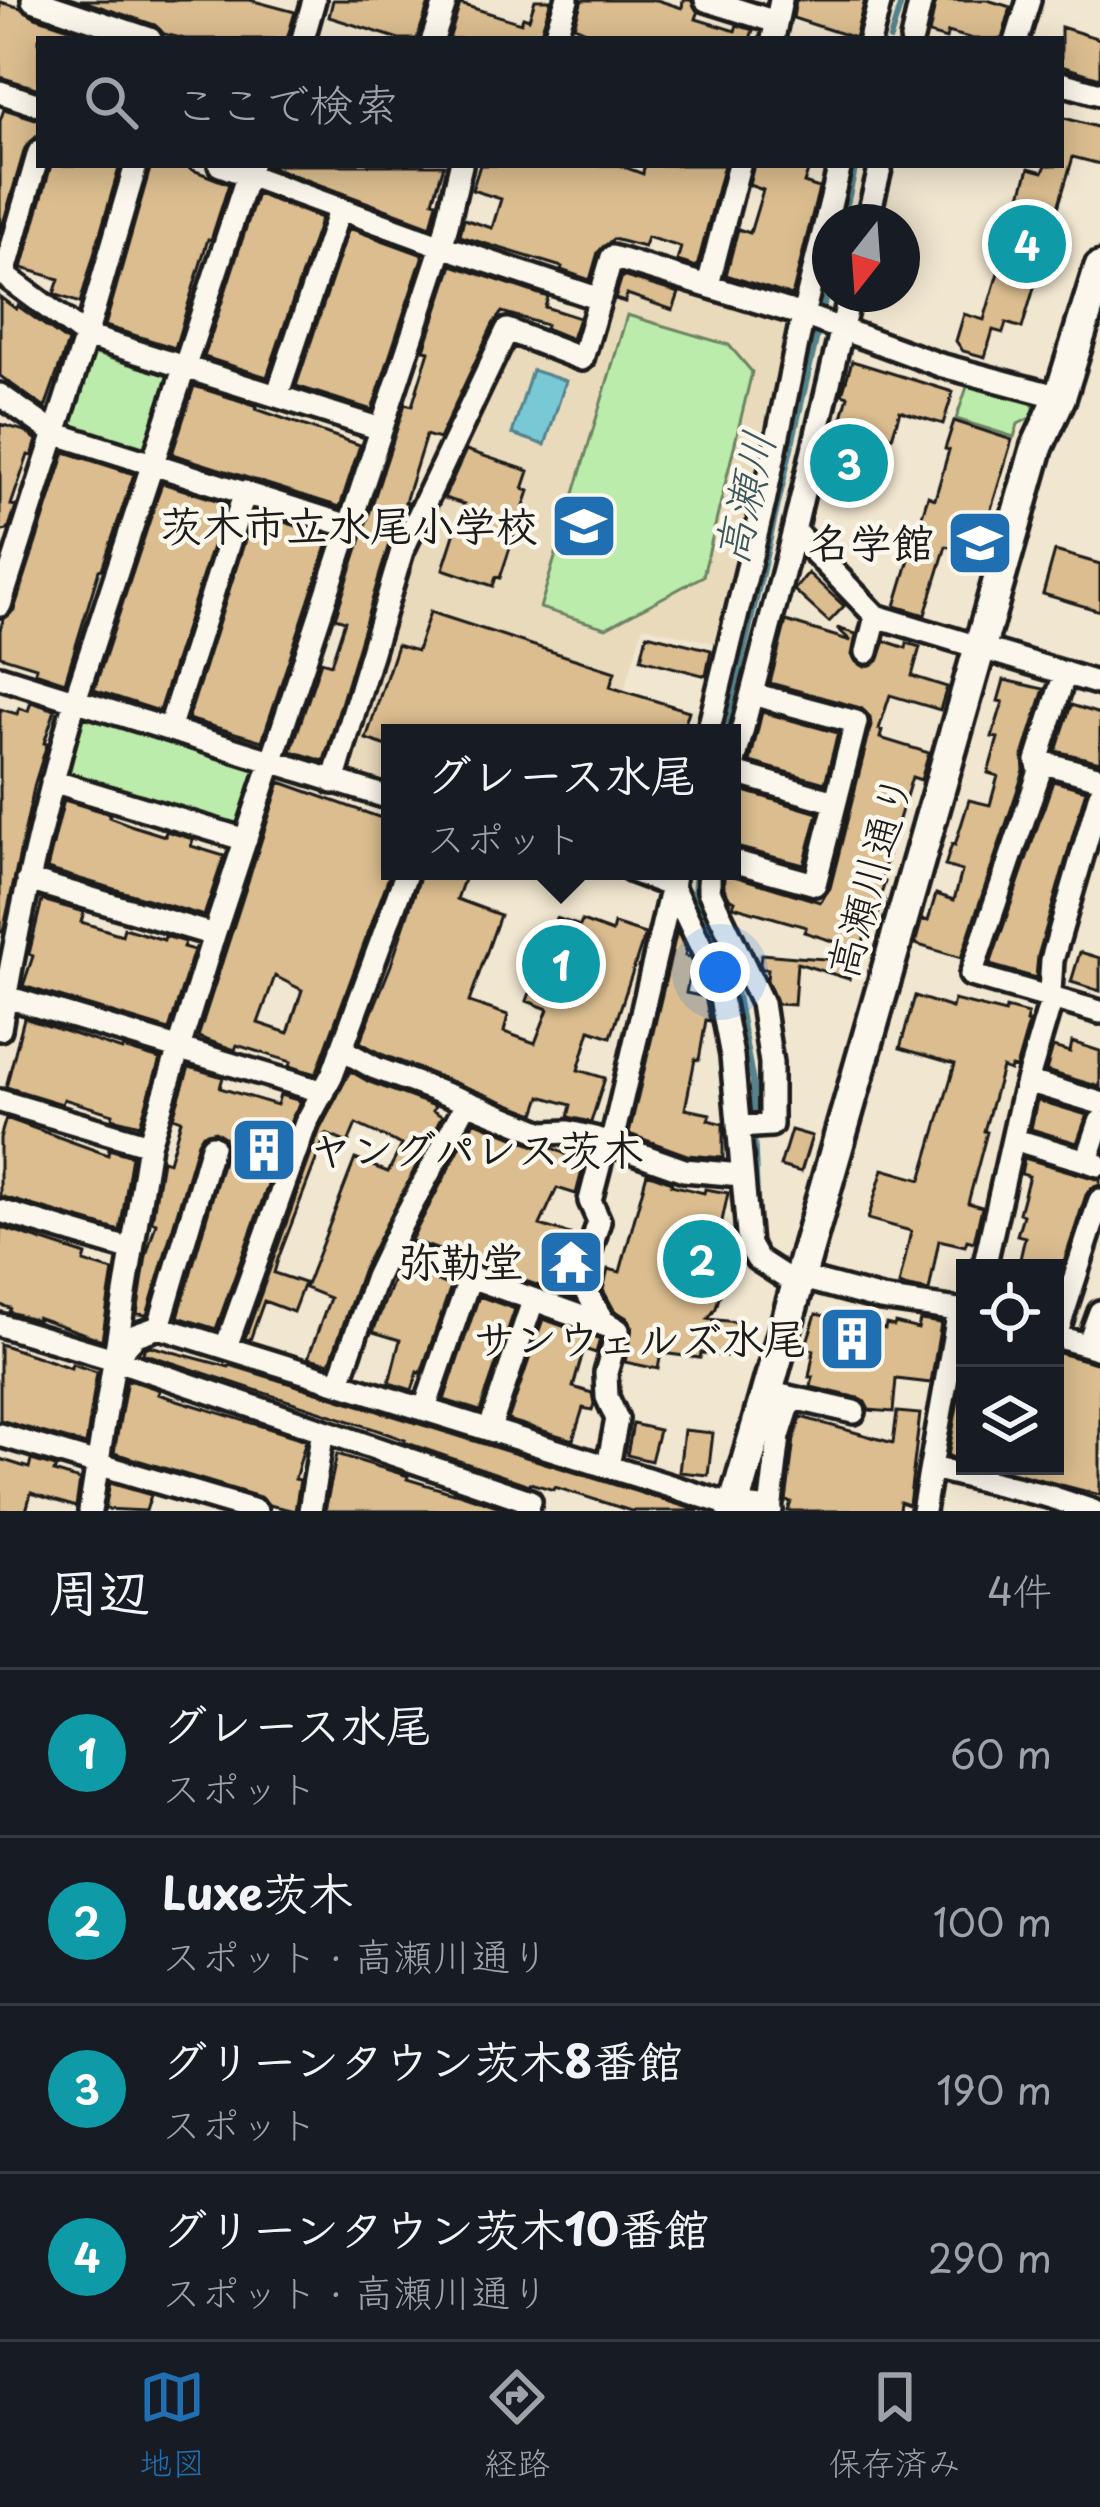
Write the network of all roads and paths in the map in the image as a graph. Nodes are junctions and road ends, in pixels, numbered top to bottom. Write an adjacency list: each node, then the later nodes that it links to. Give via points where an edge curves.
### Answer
1 (33, 0): 9 (street)
2 (314, 0): 12 (street)
3 (446, 0): 13 (street)
4 (567, 0): 14 (street)
5 (706, 0): 10 (street)
6 (880, 0): 15 (street)
7 (922, 0): 16 (street)
8 (1029, 0): 17 (street)
9 (68, 5): 11 (street)
10 (777, 20)
11 (143, 36)
12 (303, 36)
13 (435, 36)
14 (555, 36)
15 (871, 36)
16 (913, 36)
17 (1018, 36)
18 (1064, 84): 20 (street)
19 (0, 92): 21 (street)
20 (1100, 94)
21 (36, 104)
22 (36, 162): 33 (street)
23 (135, 168): 39 (street)
24 (460, 168): 31 (street)
25 (738, 168): 34 (street)
26 (839, 168): 37 (street)
27 (880, 168): 29 (street)
28 (249, 170): 30 (street); 40 (street)
29 (871, 204)
30 (340, 208): 31 (street); 42 (street)
31 (442, 246): 35 (street); 44 (street)
32 (1100, 268): 43 (street, 高瀬川通り)
33 (2, 273): 39 (street)
34 (708, 285): 35 (street, via 612,257); 37 (street)
35 (600, 299): 67 (street, via 582,359 507,330 402,551)
36 (846, 312): 38 (street)
37 (803, 315): 38 (street); 59 (street)
38 (842, 328): 43 (street); 49 (street)
39 (86, 337): 40 (street); 45 (street)
40 (183, 368): 42 (street); 46 (street)
41 (0, 395): 45 (street)
42 (277, 396): 44 (street)
43 (1060, 397): 52 (street, 高瀬川通り, via 1037,446)
44 (381, 428): 48 (street)
45 (53, 434): 46 (street); 50 (street)
46 (153, 463): 47 (street); 58 (street)
47 (245, 492): 48 (street); 60 (street)
48 (350, 526): 63 (street)
49 (794, 531): 51 (street); 57 (street)
50 (0, 605)
51 (876, 616): 52 (street); 53 (street)
52 (980, 646): 54 (street); 104 (street, 高瀬川通り)
53 (866, 652)
54 (1065, 673): 56 (street); 62 (street)
55 (0, 677): 58 (street)
56 (1100, 685)
57 (752, 694): 61 (street); 70 (street, via 856,722)
58 (75, 700): 60 (street); 66 (street)
59 (710, 724)
60 (169, 729): 63 (street)
61 (741, 736)
62 (1037, 760): 65 (street); 80 (street, via 1040,771 971,975)
63 (272, 763): 67 (street); 71 (street)
64 (741, 774): 70 (street)
65 (1100, 778)
66 (52, 781): 71 (street); 73 (street)
67 (333, 782): 69 (street)
68 (1100, 794): 80 (street, via 1052,960)
69 (381, 795)
70 (836, 802): 72 (street, via 815,884)
71 (246, 840): 78 (street)
72 (741, 863)
73 (28, 880): 78 (street); 79 (street)
74 (403, 880): 84 (street)
75 (673, 880): 93 (street)
76 (674, 880): 91 (street, via 721,998)
77 (709, 880): 91 (street, via 762,1003 771,1063 771,1125)
78 (214, 935): 83 (street)
79 (3, 996): 82 (street); 83 (street)
80 (1050, 998): 81 (street); 85 (street)
81 (1100, 1012)
82 (0, 1029)
83 (180, 1048): 86 (street); 94 (street)
84 (341, 1049): 86 (street); 88 (street)
85 (1028, 1081): 89 (street); 102 (street)
86 (323, 1092): 114 (street)
87 (0, 1101): 94 (street)
88 (467, 1102): 93 (street, via 543,1132); 100 (street)
89 (1100, 1103)
90 (1100, 1122): 96 (street)
91 (738, 1127): 97 (street)
92 (1026, 1143): 96 (street)
93 (608, 1144): 97 (street, via 684,1170); 111 (street, via 590,1201 599,1221 580,1282 603,1321)
94 (149, 1145): 101 (street)
95 (212, 1146): 110 (street)
96 (1094, 1164)
97 (741, 1175): 104 (street, via 749,1245 772,1270)
98 (1100, 1200): 106 (street)
99 (0, 1211): 101 (street)
100 (390, 1248): 103 (street); 117 (street)
101 (132, 1250): 116 (street)
102 (986, 1259)
103 (470, 1277): 105 (street); 119 (street)
104 (799, 1277): 107 (street); 118 (street, 高瀬川通り)
105 (533, 1301): 111 (street); 121 (street)
106 (1064, 1309)
107 (956, 1310)
108 (1100, 1312): 115 (street)
109 (0, 1324): 116 (street)
110 (159, 1327): 114 (street); 116 (street, via 136,1335)
111 (618, 1330): 125 (street, via 606,1373 617,1418)
112 (956, 1339): 126 (street)
113 (1064, 1339): 115 (street)
114 (226, 1347): 117 (street)
115 (1094, 1347)
116 (114, 1359): 122 (street); 124 (street)
117 (339, 1382): 119 (street)
118 (780, 1395): 120 (street); 127 (street, 高瀬川通り); 129 (street)
119 (425, 1408): 121 (street)
120 (854, 1412)
121 (490, 1428): 125 (street)
122 (323, 1430): 132 (street); 133 (street, via 530,1501)
123 (0, 1435): 124 (street)
124 (97, 1463): 130 (street); 131 (street)
125 (608, 1466): 127 (street)
126 (932, 1468): 128 (street); 134 (street)
127 (737, 1508): 129 (street)
128 (1079, 1509)
129 (771, 1510)
130 (90, 1511)
131 (256, 1511)
132 (310, 1511)
133 (526, 1511)
134 (923, 1511)

